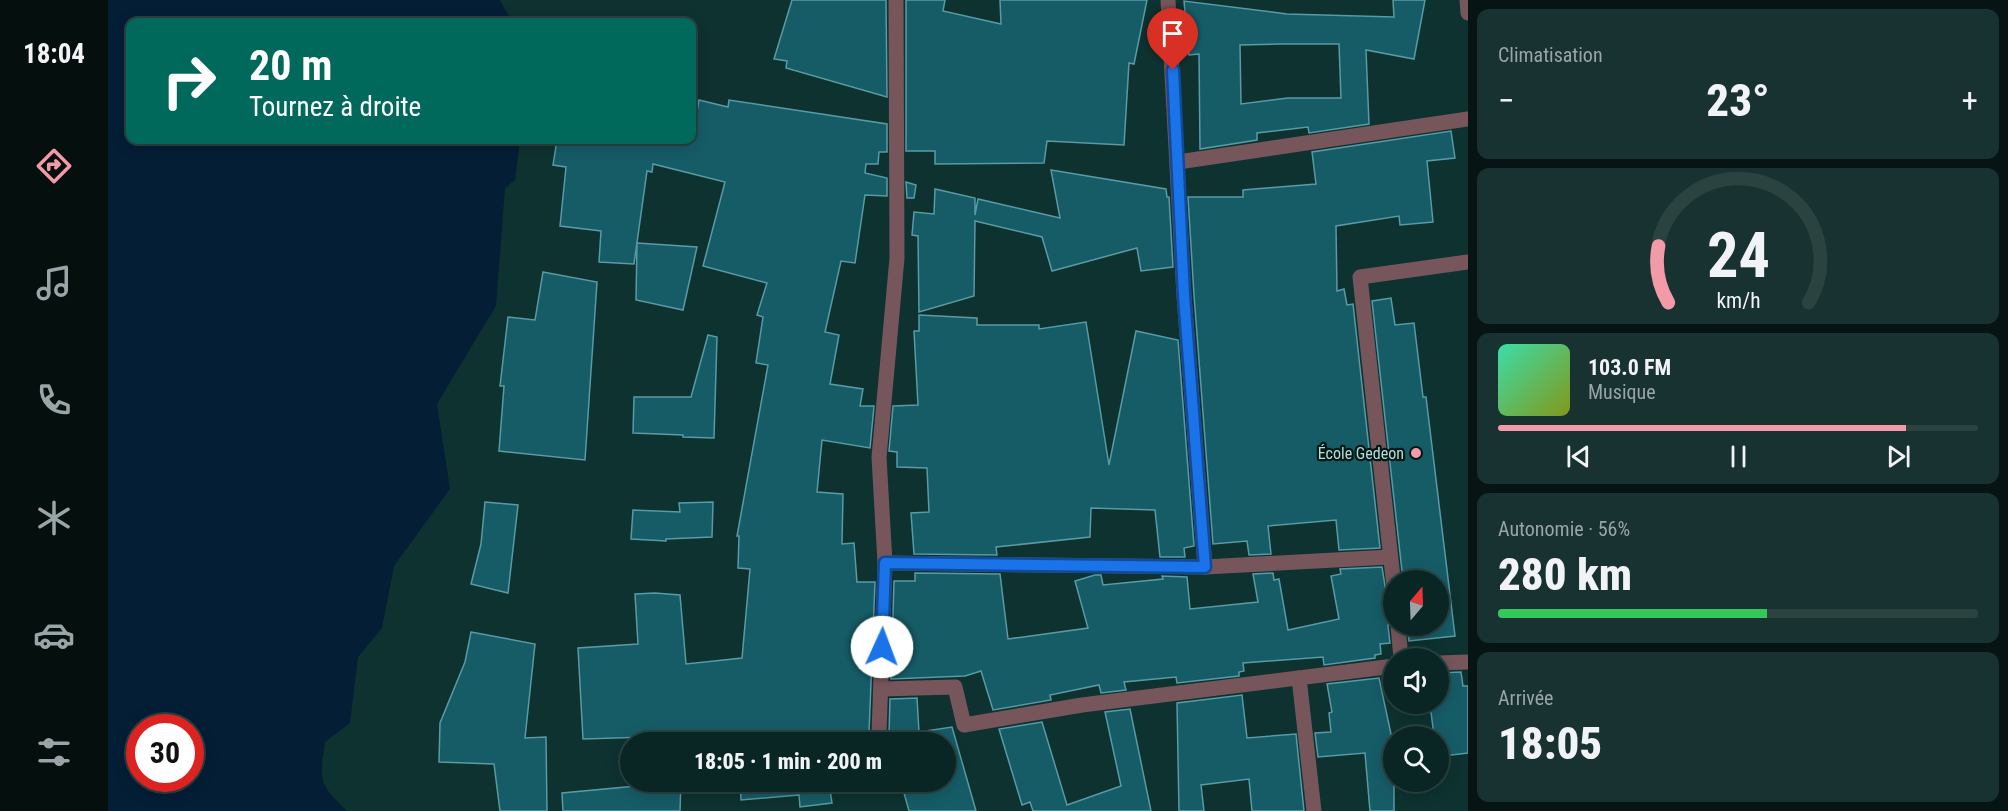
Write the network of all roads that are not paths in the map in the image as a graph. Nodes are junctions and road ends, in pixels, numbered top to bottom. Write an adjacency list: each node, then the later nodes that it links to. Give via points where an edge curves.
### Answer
1 (896, 0): 9 (street, via 897,258 879,457)
2 (1168, 0): 6 (street)
3 (1467, 0): 4 (street)
4 (1468, 13)
5 (1468, 120): 6 (street)
6 (1178, 162): 10 (street)
7 (1468, 262): 8 (street, via 1359,277)
8 (1390, 557): 10 (street); 11 (street)
9 (885, 563): 10 (street); 16 (street)
10 (1205, 567)
11 (1392, 570)
12 (1468, 662): 13 (street)
13 (1449, 663)
14 (1383, 667): 15 (street)
15 (1299, 678): 16 (street, via 1082,705 964,725 955,687); 18 (street)
16 (881, 689): 17 (street)
17 (879, 732)
18 (1314, 811)

